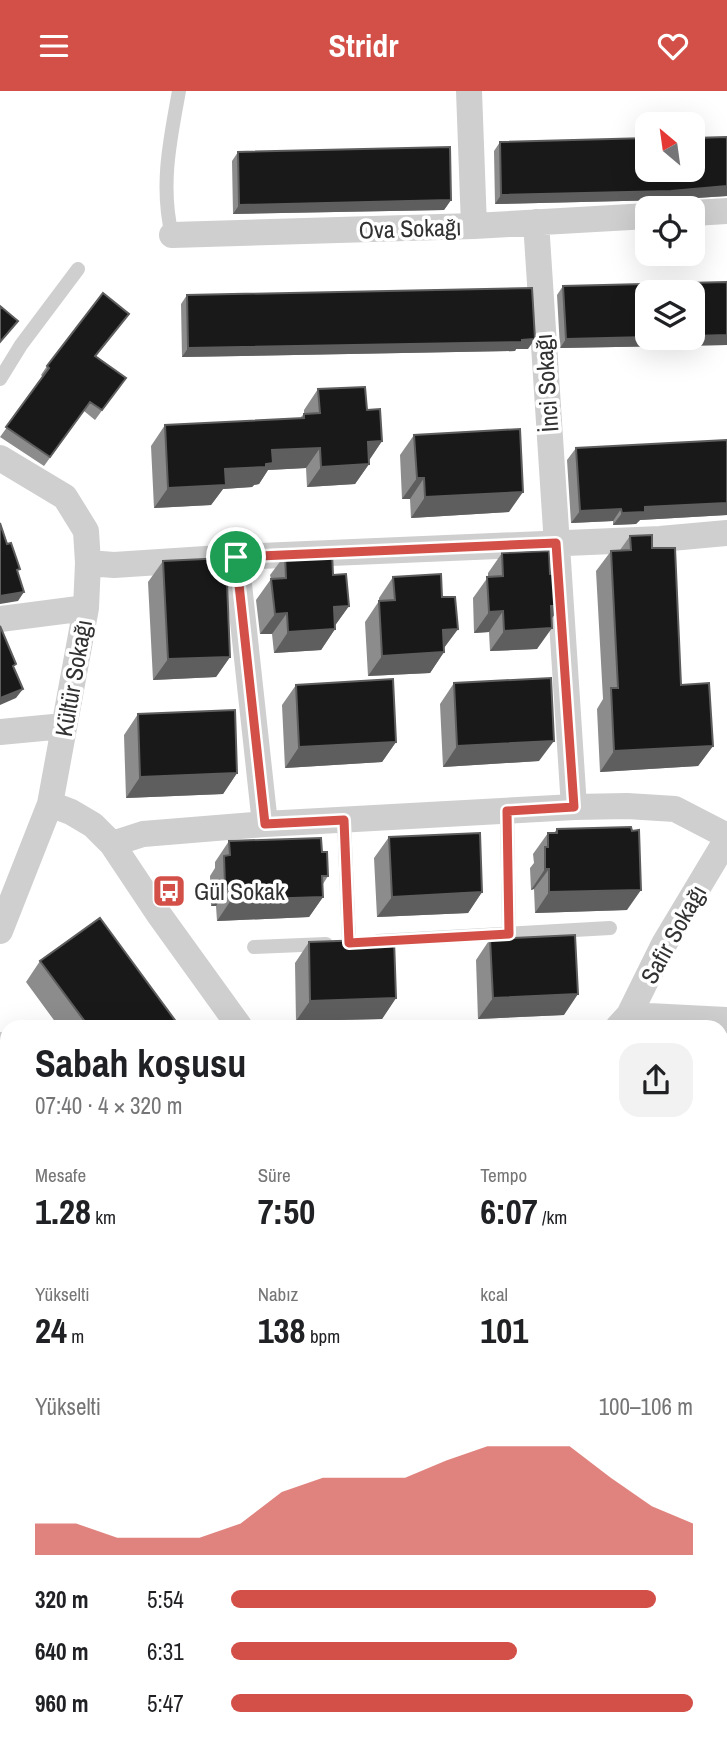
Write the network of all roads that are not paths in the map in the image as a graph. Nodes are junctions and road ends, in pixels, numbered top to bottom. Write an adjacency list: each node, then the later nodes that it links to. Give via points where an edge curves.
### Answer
1 (178, 91): 8 (lane, via 165,178)
2 (469, 91): 7 (street)
3 (727, 211): 4 (street)
4 (705, 212)
5 (635, 217): 6 (street, Ova Sokağı)
6 (536, 222): 7 (street, Ova Sokağı); 13 (street, İnci Sokağı)
7 (474, 226): 8 (street, Ova Sokağı)
8 (172, 235)
9 (78, 269): 10 (lane)
10 (0, 379)
11 (0, 458): 15 (street, Kültür Sokağı, via 65,497 86,531)
12 (727, 533): 13 (street)
13 (556, 543): 14 (street); 21 (street, İnci Sokağı)
14 (236, 557): 15 (street); 24 (street)
15 (88, 563): 16 (street, Kültür Sokağı)
16 (86, 608): 17 (street); 18 (street, Kültür Sokağı)
17 (0, 619)
18 (64, 726): 19 (street); 20 (street, Kültür Sokağı)
19 (0, 732)
20 (50, 804): 26 (street, via 93,825); 28 (street, Kültür Sokağı)
21 (574, 807): 22 (street); 25 (street, via 674,810)
22 (507, 811): 23 (street); 29 (lane)
23 (344, 820): 24 (street); 30 (lane)
24 (265, 824): 26 (street, via 143,834)
25 (727, 837): 33 (street, Safir Sokağı)
26 (112, 843): 32 (street)
27 (610, 928): 29 (lane)
28 (0, 931)
29 (509, 934): 30 (lane)
30 (349, 943): 31 (lane)
31 (254, 947)
32 (235, 1020)
33 (625, 1020)

